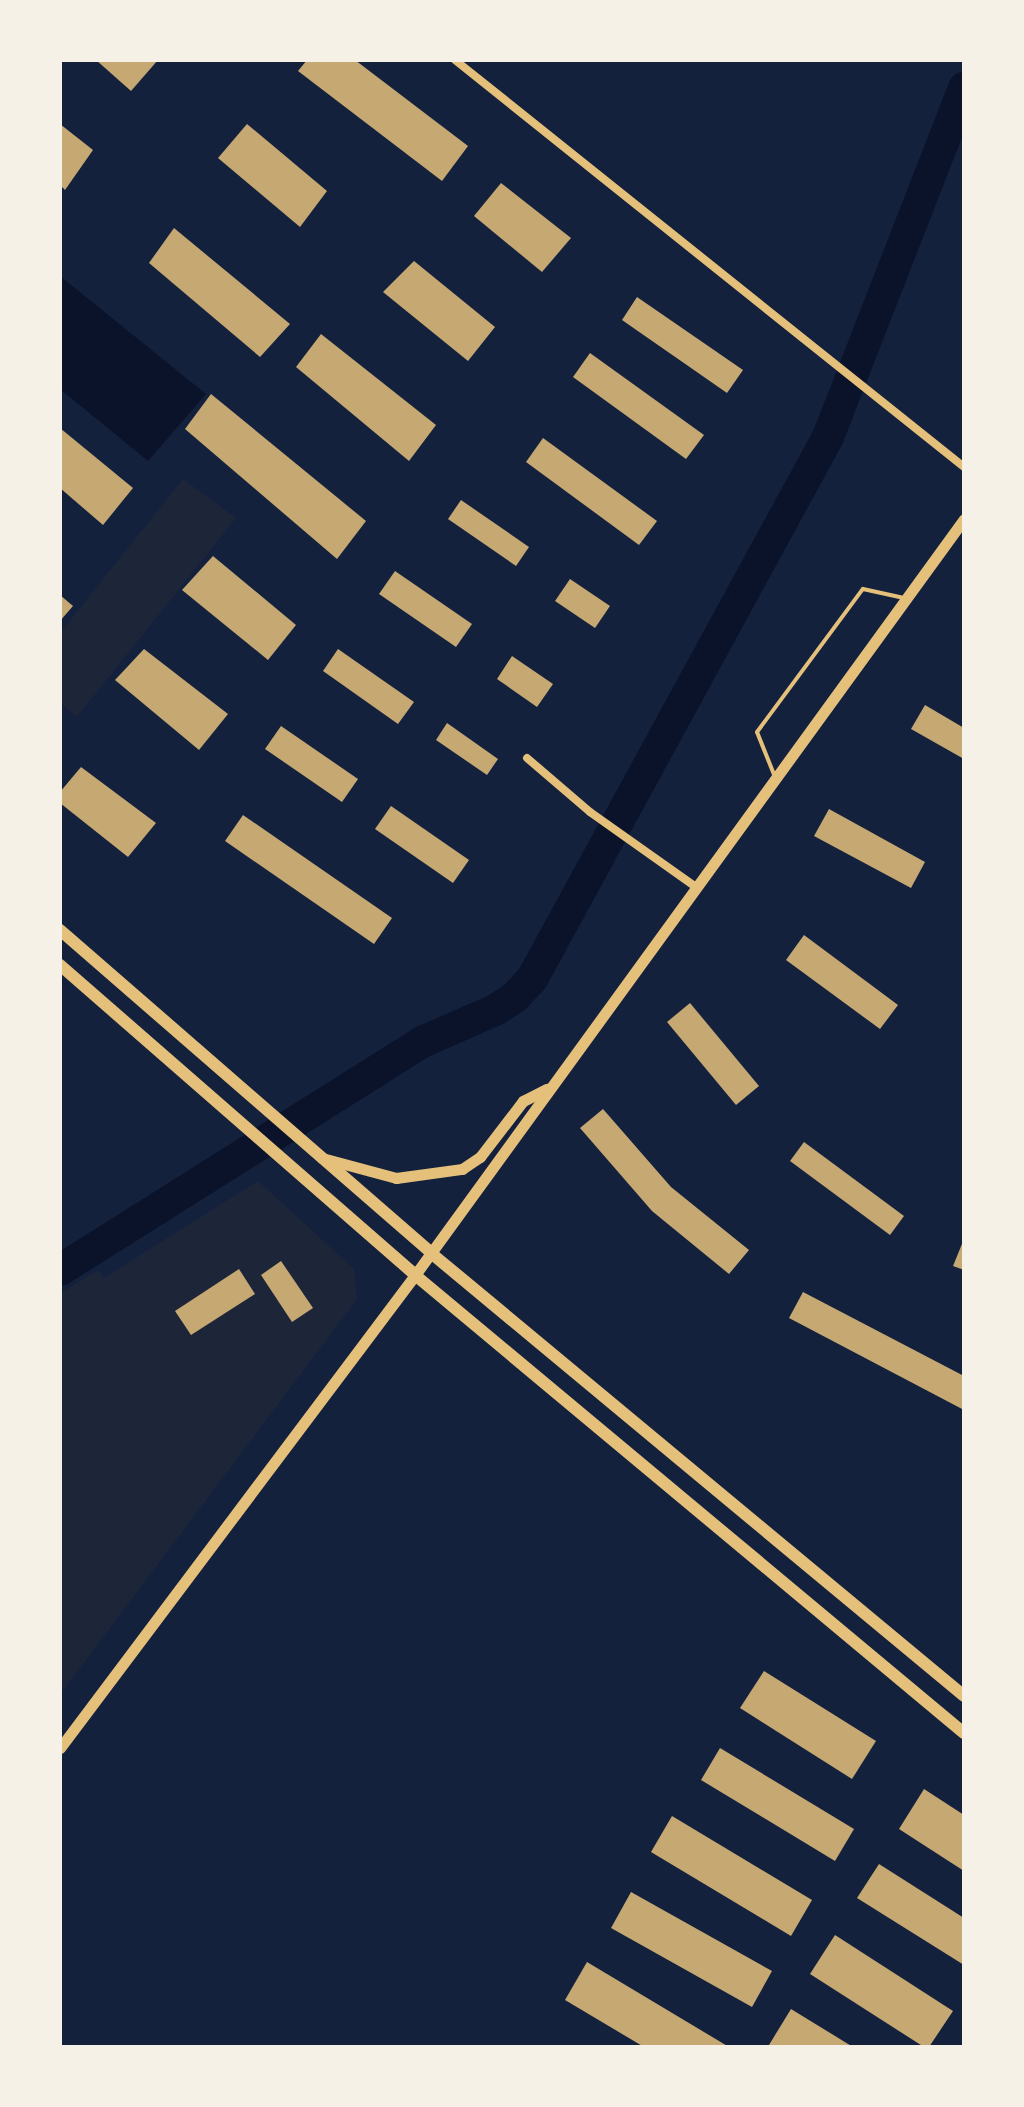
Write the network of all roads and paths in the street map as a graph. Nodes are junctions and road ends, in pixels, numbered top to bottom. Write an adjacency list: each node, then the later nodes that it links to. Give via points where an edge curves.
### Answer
1 (455, 60): 2 (street)
2 (964, 467)
3 (964, 519): 4 (street)
4 (906, 598): 6 (street); 6 (lane, via 863,589 757,732)
5 (527, 758): 7 (street, via 590,812)
6 (775, 778): 7 (street)
7 (696, 887): 10 (street)
8 (60, 930): 11 (main road)
9 (60, 965): 13 (main road)
10 (551, 1087): 11 (street, via 523,1101 480,1157 462,1169 396,1178); 12 (street)
11 (319, 1157): 12 (main road)
12 (431, 1253): 13 (street); 14 (main road)
13 (415, 1275): 15 (main road); 16 (street)
14 (964, 1696)
15 (964, 1733)
16 (60, 1748)

